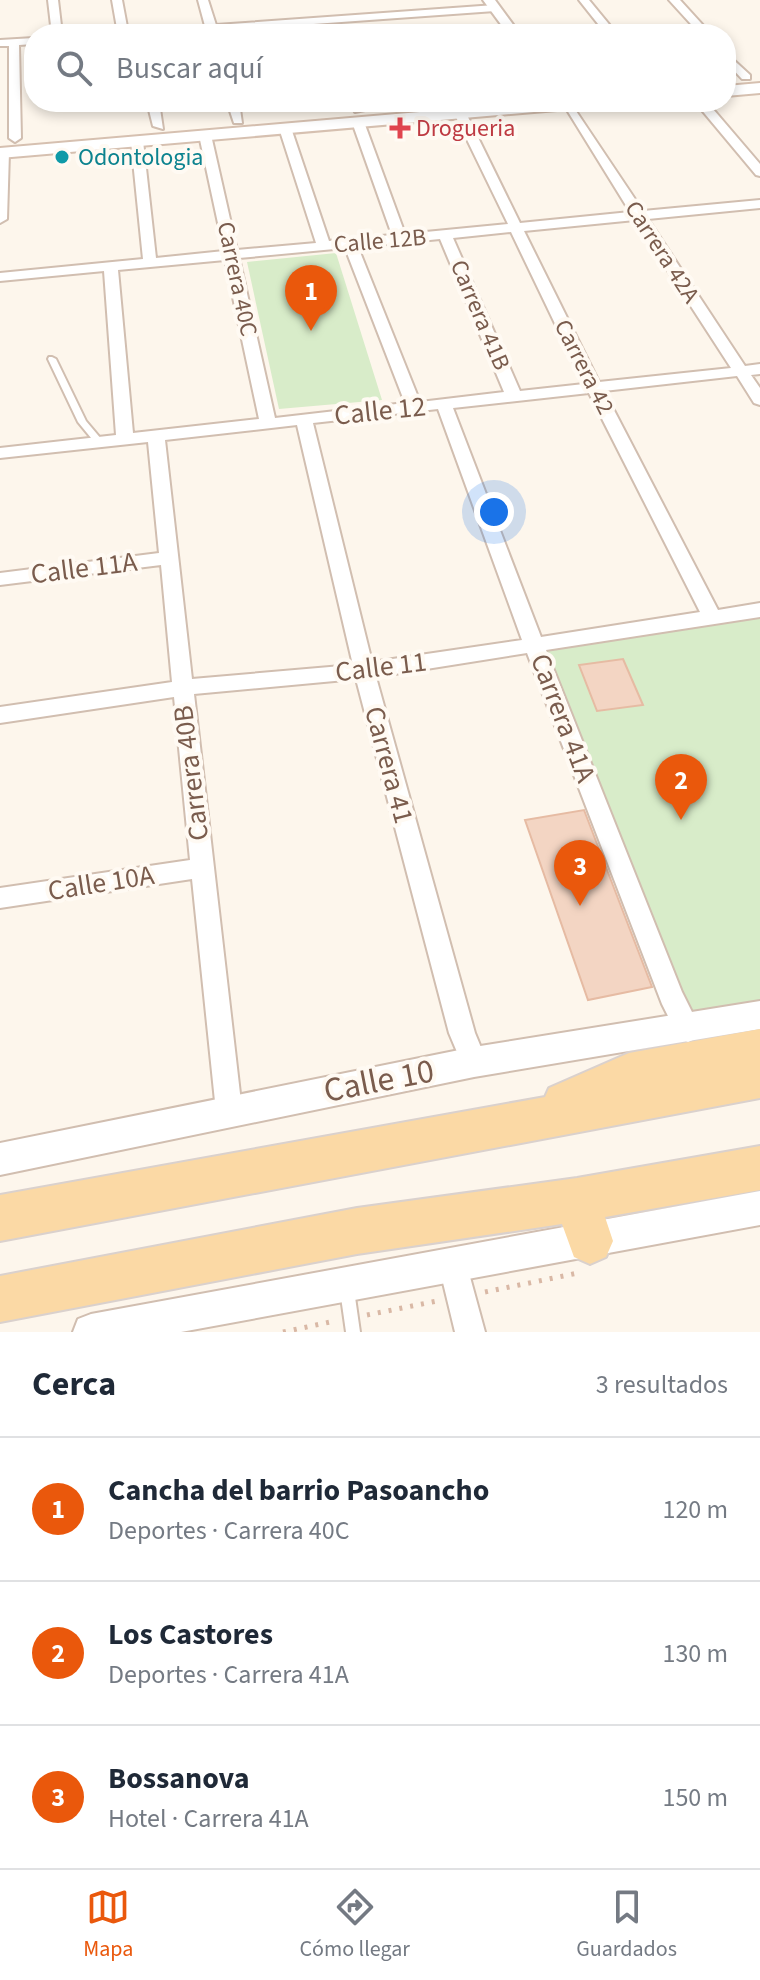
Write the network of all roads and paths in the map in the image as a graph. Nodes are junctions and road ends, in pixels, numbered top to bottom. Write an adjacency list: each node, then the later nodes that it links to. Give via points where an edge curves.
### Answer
1 (53, 0): 8 (street)
2 (117, 0): 9 (street)
3 (203, 0): 10 (street)
4 (584, 0): 14 (street)
5 (674, 0): 15 (street)
6 (492, 4): 7 (street, via 414,19); 13 (street)
7 (326, 20): 11 (street); 12 (street)
8 (56, 24)
9 (121, 24)
10 (210, 24)
11 (285, 24)
12 (327, 24)
13 (507, 24)
14 (604, 24)
15 (697, 24)
16 (14, 42): 17 (street); 18 (street); 36 (street)
17 (24, 42)
18 (0, 43)
19 (736, 64): 20 (street)
20 (755, 80): 21 (main road)
21 (736, 87)
22 (156, 112): 31 (street)
23 (236, 112): 30 (street)
24 (344, 112): 30 (main road)
25 (353, 112): 32 (main road)
26 (357, 112): 44 (street)
27 (460, 112): 42 (street, Carrera 42)
28 (571, 112): 40 (street, Carrera 42A)
29 (709, 112): 37 (street)
30 (238, 120): 31 (main road)
31 (159, 126): 36 (main road)
32 (285, 128): 33 (main road); 46 (street)
33 (205, 135): 34 (main road); 47 (street, Carrera 40C)
34 (137, 141): 36 (main road); 48 (street)
35 (760, 144): 37 (street)
36 (4, 146): 41 (street)
37 (738, 146): 38 (street)
38 (760, 172)
39 (760, 204): 40 (street, Calle 12B)
40 (638, 216): 42 (street, Calle 12B); 53 (street, Carrera 42A)
41 (0, 219)
42 (514, 228): 43 (street, Calle 12B); 54 (street, Carrera 42)
43 (445, 234): 44 (street, Calle 12B); 55 (street, Carrera 41B)
44 (400, 239): 45 (street, Calle 12B)
45 (350, 243): 46 (street, Calle 12B); 58 (street)
46 (324, 246): 47 (street, Calle 12B)
47 (232, 255): 48 (street, Calle 12B); 60 (street, Carrera 40C)
48 (150, 263): 49 (street, Calle 12B)
49 (111, 267): 50 (street, Calle 12B); 62 (street)
50 (0, 277)
51 (52, 359): 63 (lane, via 82,422)
52 (760, 369): 53 (street, Calle 12)
53 (741, 371): 54 (street, Calle 12); 56 (street, Carrera 42A)
54 (594, 387): 55 (street, Calle 12); 68 (street, Carrera 42)
55 (514, 396): 57 (street, Calle 12)
56 (760, 400)
57 (444, 404): 58 (street, Calle 12); 69 (street, Carrera 41A)
58 (414, 407): 59 (street, Calle 12)
59 (304, 419): 60 (street, Calle 12); 70 (street, Carrera 41)
60 (268, 423): 61 (street, Calle 12)
61 (156, 436): 62 (street, Calle 12); 65 (street, Carrera 40B)
62 (125, 439): 63 (street, Calle 12)
63 (99, 442): 64 (street, Calle 12)
64 (0, 453)
65 (168, 558): 66 (street, Calle 11A); 71 (street, Carrera 40B)
66 (0, 579)
67 (760, 610): 68 (street, Calle 11)
68 (713, 618): 69 (street, Calle 11)
69 (534, 645): 70 (street, Calle 11); 76 (street, Carrera 41A)
70 (364, 671): 71 (street, Calle 11); 78 (street, Carrera 41)
71 (182, 688): 72 (street, Calle 11); 73 (street, Carrera 40B)
72 (0, 715)
73 (202, 868): 74 (street, Calle 10A); 80 (street, Carrera 40B)
74 (0, 898)
75 (760, 1015): 76 (street, Calle 10)
76 (688, 1030): 78 (street, Calle 10)
77 (760, 1048): 81 (main road, via 629,1073)
78 (474, 1062): 80 (street, Calle 10)
79 (760, 1078): 81 (main road)
80 (229, 1111): 82 (street, Calle 10)
81 (519, 1122): 85 (main road)
82 (0, 1159)
83 (760, 1168): 86 (main road)
84 (760, 1208): 86 (street)
85 (0, 1218)
86 (583, 1238): 88 (street); 88 (path); 89 (main road, via 357,1231)
87 (346, 1281): 88 (street); 90 (lane); 91 (street)
88 (457, 1281): 90 (path); 94 (street)
89 (0, 1299)
90 (352, 1325): 93 (path)
91 (128, 1328): 92 (street)
92 (91, 1332)
93 (283, 1332)
94 (470, 1332)

